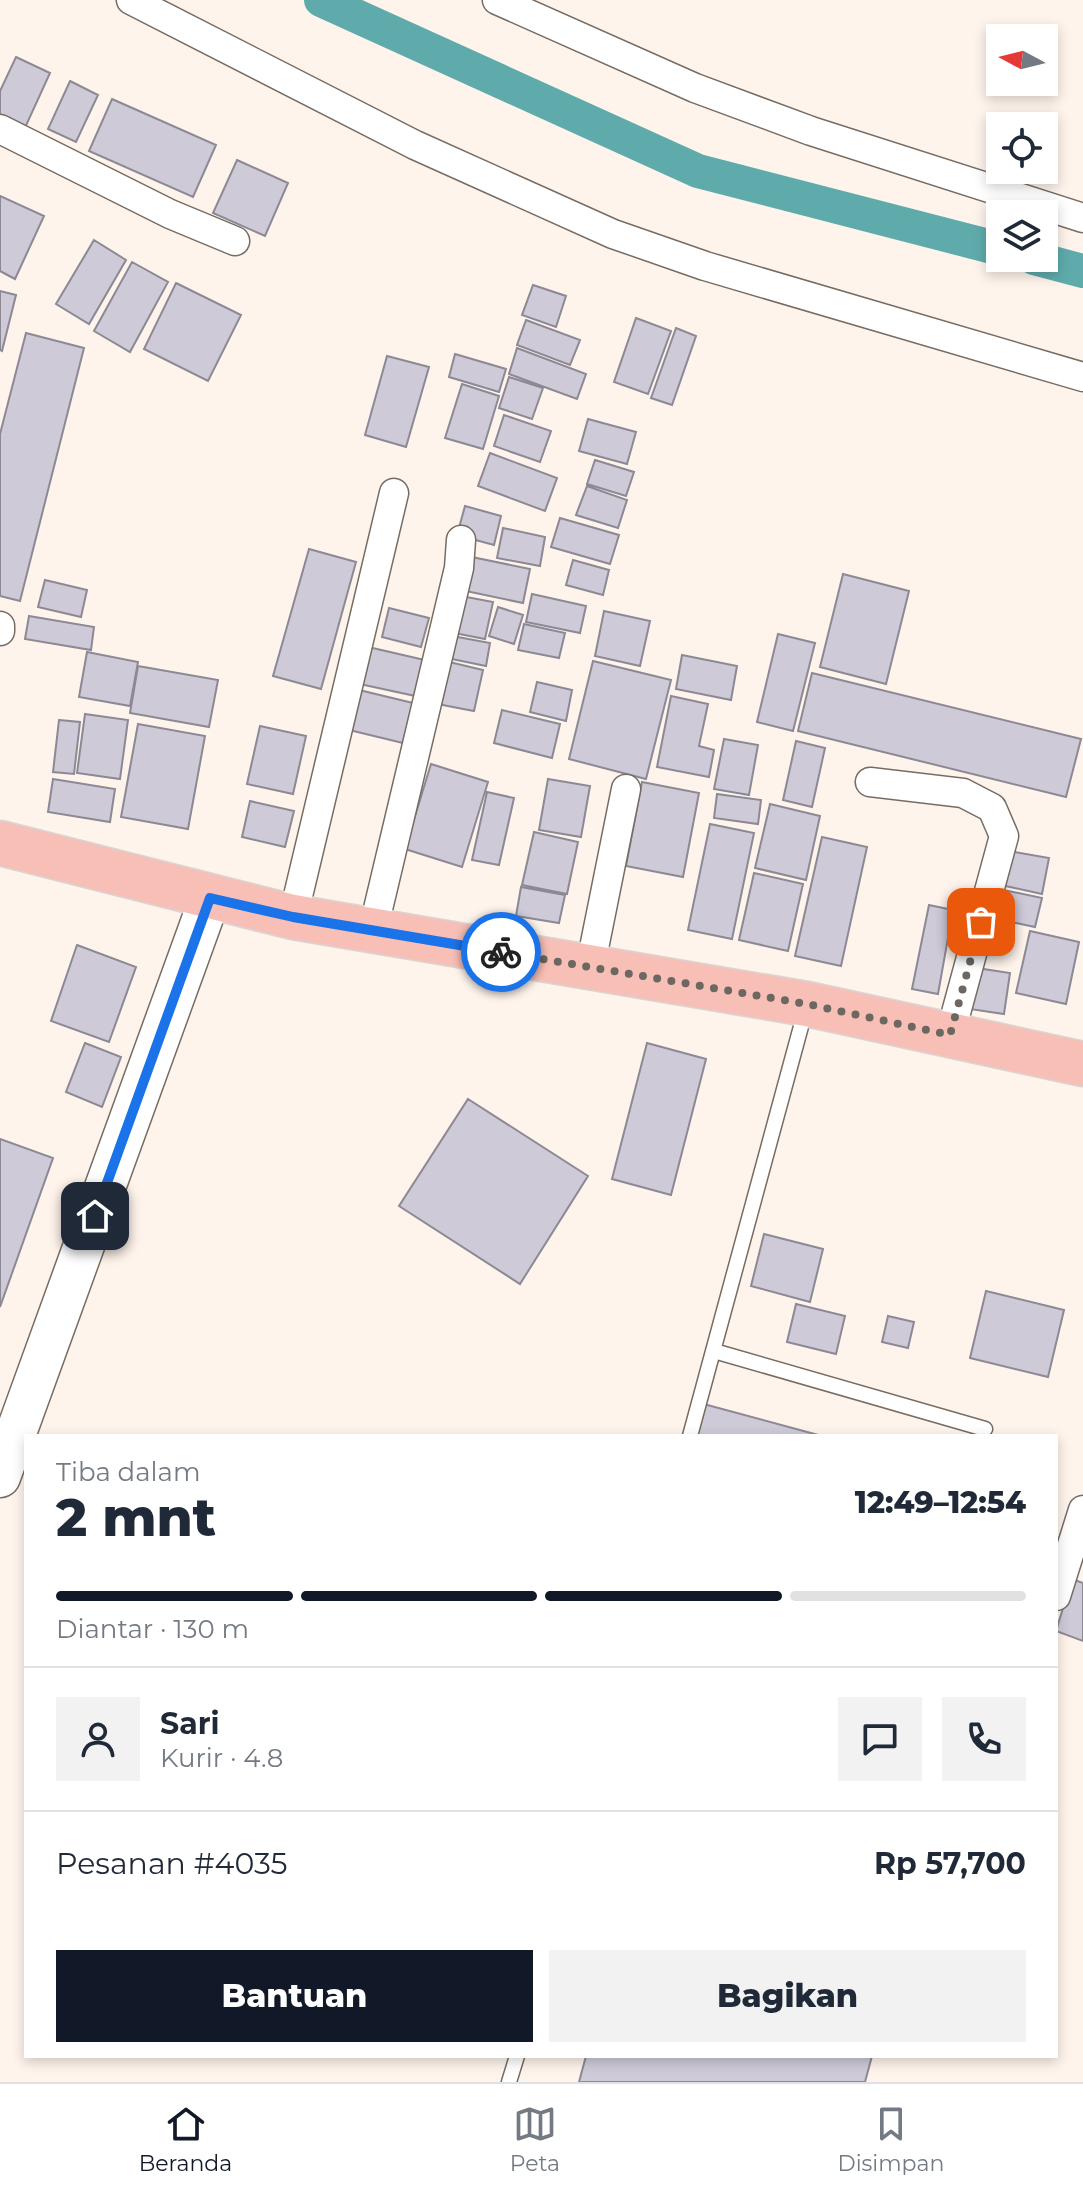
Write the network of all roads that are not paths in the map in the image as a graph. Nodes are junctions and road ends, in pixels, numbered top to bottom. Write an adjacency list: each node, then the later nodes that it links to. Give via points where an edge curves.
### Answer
1 (131, 0): 6 (street, via 415,145 613,234)
2 (497, 0): 4 (street, via 635,64 797,126)
3 (0, 129): 5 (street)
4 (1083, 218)
5 (235, 241)
6 (1083, 377)
7 (394, 493): 13 (street)
8 (461, 540): 14 (street, via 459,568)
9 (870, 782): 17 (street, via 963,793 992,808 1004,836)
10 (626, 789): 15 (street)
11 (0, 843): 12 (main road)
12 (210, 898): 13 (main road); 22 (street)
13 (293, 917): 14 (main road)
14 (373, 930): 15 (main road)
15 (590, 968): 16 (main road)
16 (807, 1004): 17 (main road); 19 (lane)
17 (950, 1035): 18 (main road)
18 (1083, 1064)
19 (714, 1351): 20 (lane); 21 (lane)
20 (985, 1429)
21 (691, 1434)
22 (0, 1477)
23 (1083, 1510): 24 (street)
24 (1058, 1590)
25 (516, 2058): 26 (lane)
26 (509, 2082)

